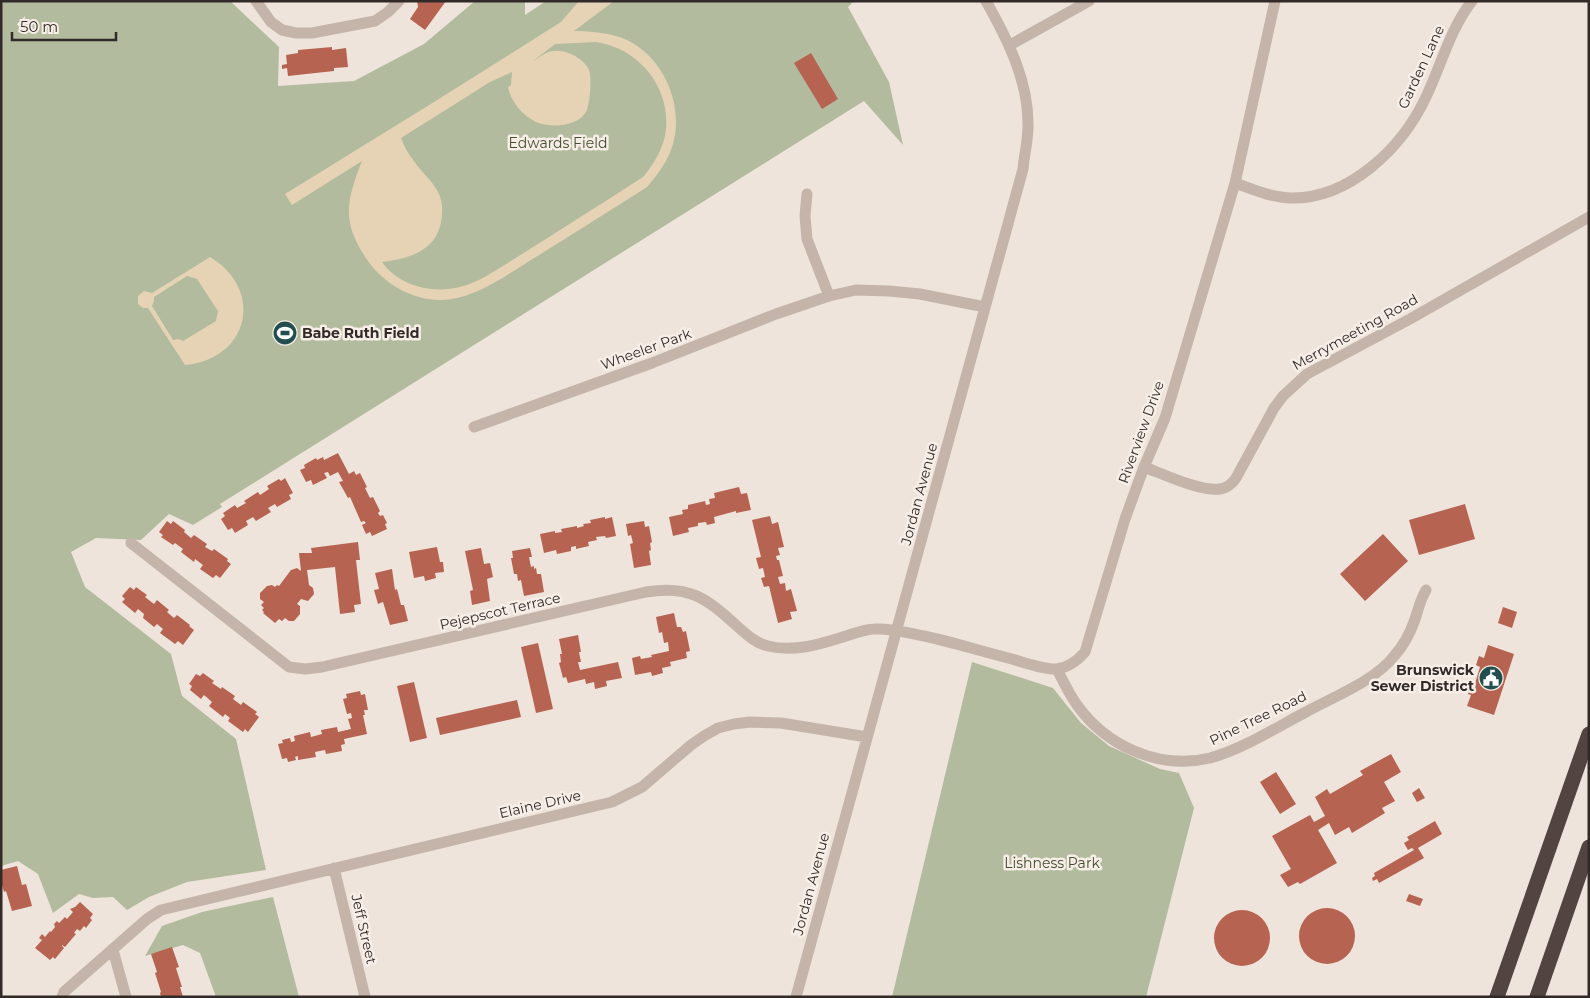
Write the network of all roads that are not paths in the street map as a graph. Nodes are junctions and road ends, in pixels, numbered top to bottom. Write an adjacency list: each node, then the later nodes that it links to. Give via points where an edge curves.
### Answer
1 (256, 1): 2 (street, via 271,22 282,30 312,33 375,21)
2 (399, 1)
3 (986, 1): 7 (street, Jordan Avenue)
4 (1089, 1): 7 (street)
5 (1275, 1): 8 (street, Riverview Drive)
6 (1472, 1): 8 (street, Garden Lane, via 1457,24 1425,100 1410,125 1391,149 1367,170 1338,187 1305,198 1273,196)
7 (1010, 45): 12 (street, Jordan Avenue, via 1024,90 1028,129 1022,170)
8 (1234, 183): 14 (street, Riverview Drive, via 1165,418)
9 (807, 194): 11 (street, via 807,239)
10 (1589, 217): 14 (street, Merrymeeting Road, via 1307,374 1274,408 1229,486 1204,488)
11 (829, 296): 12 (street, Wheeler Park, via 856,290 889,290); 13 (street, Wheeler Park)
12 (985, 307): 17 (street, Jordan Avenue)
13 (474, 427)
14 (1144, 467): 18 (street, Riverview Drive, via 1084,652 1078,660)
15 (131, 543): 17 (street, Pejepscot Terrace, via 289,667 305,669 662,589 678,590 704,599 752,640 780,649 806,647 875,629)
16 (1426, 590): 18 (street, Pine Tree Road, via 1396,655 1375,675 1254,739 1210,758 1163,760 1123,746 1084,714)
17 (897, 631): 18 (street); 20 (street, Jordan Avenue)
18 (1057, 669)
19 (1589, 734): 28 (highway)
20 (866, 737): 22 (street, Elaine Drive, via 781,723 734,724 704,736 642,787 612,802); 27 (street, Jordan Avenue)
21 (1589, 847): 29 (highway)
22 (334, 868): 23 (street, Elaine Drive, via 161,910 146,919); 26 (street, Jeff Street)
23 (113, 950): 24 (street, Elaine Drive); 25 (street)
24 (62, 997)
25 (126, 997)
26 (364, 997)
27 (796, 997)
28 (1497, 997)
29 (1537, 997)

